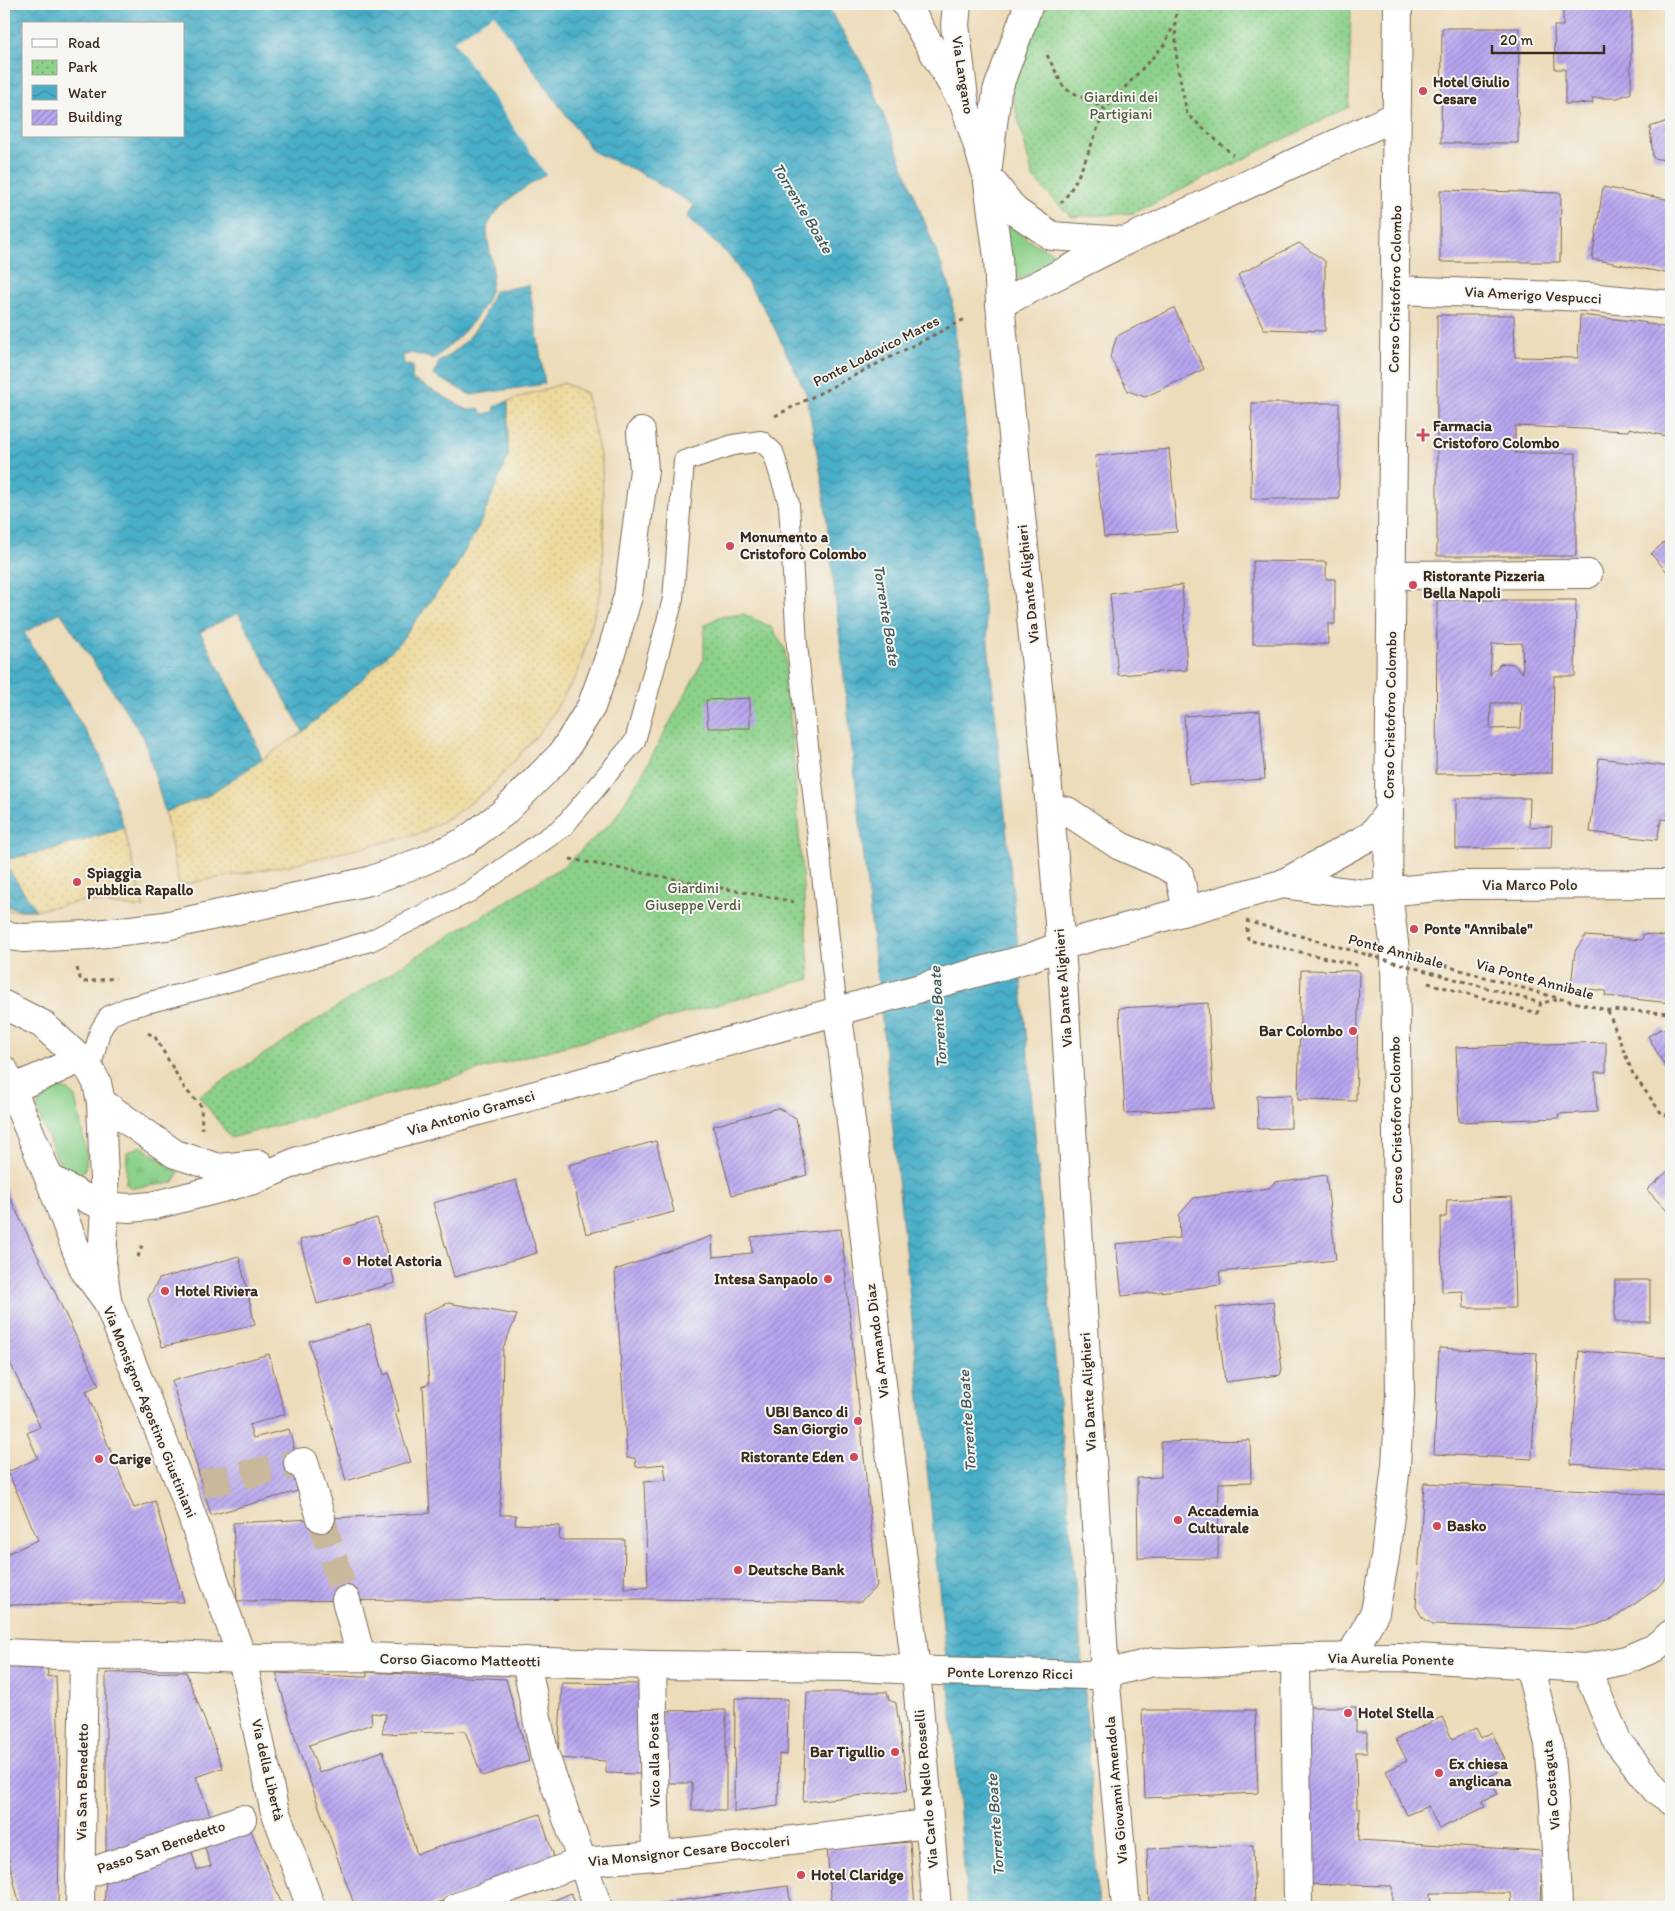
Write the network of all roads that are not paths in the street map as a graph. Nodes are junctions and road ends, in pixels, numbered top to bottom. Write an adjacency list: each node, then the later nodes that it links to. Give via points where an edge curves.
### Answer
1 (906, 4): 5 (street)
2 (957, 4): 5 (street, Via Langano, via 955,25)
3 (1029, 4): 7 (street, Via Langano, via 997,91)
4 (1398, 4): 6 (street, Corso Cristoforo Colombo)
5 (967, 111): 7 (street, Via Langano)
6 (1396, 116): 8 (street); 9 (street, Corso Cristoforo Colombo)
7 (988, 175): 8 (street, via 1015,211 1052,236); 10 (street, Via Langano)
8 (1125, 241): 10 (street)
9 (1395, 290): 11 (street, Via Amerigo Vespucci, via 1588,297); 14 (street, Corso Cristoforo Colombo)
10 (1000, 304): 15 (street, Via Dante Alighieri)
11 (1671, 305)
12 (641, 432): 21 (street, via 644,470 628,596 612,650 591,707 562,754 502,813 464,842 369,882 165,926 88,935)
13 (1588, 574): 14 (street)
14 (1392, 575): 16 (street, Corso Cristoforo Colombo)
15 (1050, 808): 20 (street, via 1067,811 1120,846 1164,864 1179,874); 22 (street, Via Dante Alighieri)
16 (1388, 813): 17 (street, via 1372,835); 19 (street, Corso Cristoforo Colombo)
17 (1282, 884): 19 (street, Via Marco Polo, via 1364,894); 20 (street, Via Antonio Gramsci)
18 (1671, 884): 19 (street, Via Marco Polo, via 1458,885)
19 (1388, 893): 39 (street, Corso Cristoforo Colombo, via 1394,962 1400,1396 1396,1466 1375,1612)
20 (1187, 910): 22 (street, Via Antonio Gramsci)
21 (13, 937)
22 (1060, 946): 24 (street, Via Antonio Gramsci, via 1029,958); 47 (street, Via Dante Alighieri)
23 (4, 1005): 25 (street, via 42,1024)
24 (837, 1012): 25 (lane, via 797,645 789,504 773,452 761,440 733,444 684,461 673,599 635,741 563,827 469,892 370,941 127,1008 109,1016); 28 (street, Via Antonio Gramsci); 46 (street, Via Armando Diaz)
25 (85, 1064): 26 (street, via 47,1073 33,1082); 27 (street)
26 (8, 1088): 29 (street, Via Monsignor Agostino Giustiniani)
27 (101, 1102): 28 (street, via 175,1154 196,1162 219,1168); 30 (street)
28 (298, 1161): 30 (street, Via Antonio Gramsci, via 254,1180 150,1206)
29 (49, 1178): 30 (street, Via Antonio Gramsci); 31 (street, Via Monsignor Agostino Giustiniani, via 84,1270)
30 (105, 1206): 31 (street, via 102,1262)
31 (107, 1300): 40 (street, Via Monsignor Agostino Giustiniani, via 192,1486)
32 (298, 1463): 33 (street, via 304,1462)
33 (321, 1518)
34 (346, 1600): 38 (street)
35 (1671, 1634): 45 (street, Via Aurelia Ponente, via 1654,1648 1626,1660)
36 (4, 1653): 37 (street, Corso Giacomo Matteotti)
37 (84, 1656): 40 (street, Corso Giacomo Matteotti); 53 (street, Via San Benedetto)
38 (361, 1657): 40 (street, Corso Giacomo Matteotti); 42 (street, Corso Giacomo Matteotti)
39 (1350, 1657): 41 (street, Via Aurelia Ponente); 44 (street, Via Aurelia Ponente)
40 (242, 1658): 55 (street, Via della Libertà, via 274,1808)
41 (1295, 1658): 47 (street, Via Aurelia Ponente, via 1153,1662); 60 (street)
42 (526, 1661): 43 (street, Corso Giacomo Matteotti); 52 (street, via 544,1753)
43 (652, 1665): 46 (street, Corso Giacomo Matteotti); 51 (street, Vico alla Posta)
44 (1529, 1665): 45 (street, Via Aurelia Ponente); 61 (street, Via Costaguta, via 1548,1744)
45 (1586, 1668): 48 (street, via 1617,1741 1656,1790)
46 (927, 1671): 47 (street, Ponte Lorenzo Ricci); 50 (street, Via Carlo e Nello Rosselli)
47 (1096, 1674): 59 (street, Via Giovanni Amendola)
48 (1671, 1800)
49 (242, 1819): 53 (street, Passo San Benedetto)
50 (928, 1824): 51 (street, Via Monsignor Cesare Boccoleri); 58 (street, Via Carlo e Nello Rosselli)
51 (656, 1856): 52 (street, Via Monsignor Cesare Boccoleri)
52 (581, 1862): 56 (street, Via Monsignor Cesare Boccoleri); 57 (street)
53 (80, 1876): 54 (street, Via San Benedetto)
54 (80, 1907)
55 (310, 1907)
56 (456, 1907)
57 (598, 1907)
58 (937, 1907)
59 (1126, 1907)
60 (1298, 1907)
61 (1558, 1907)

